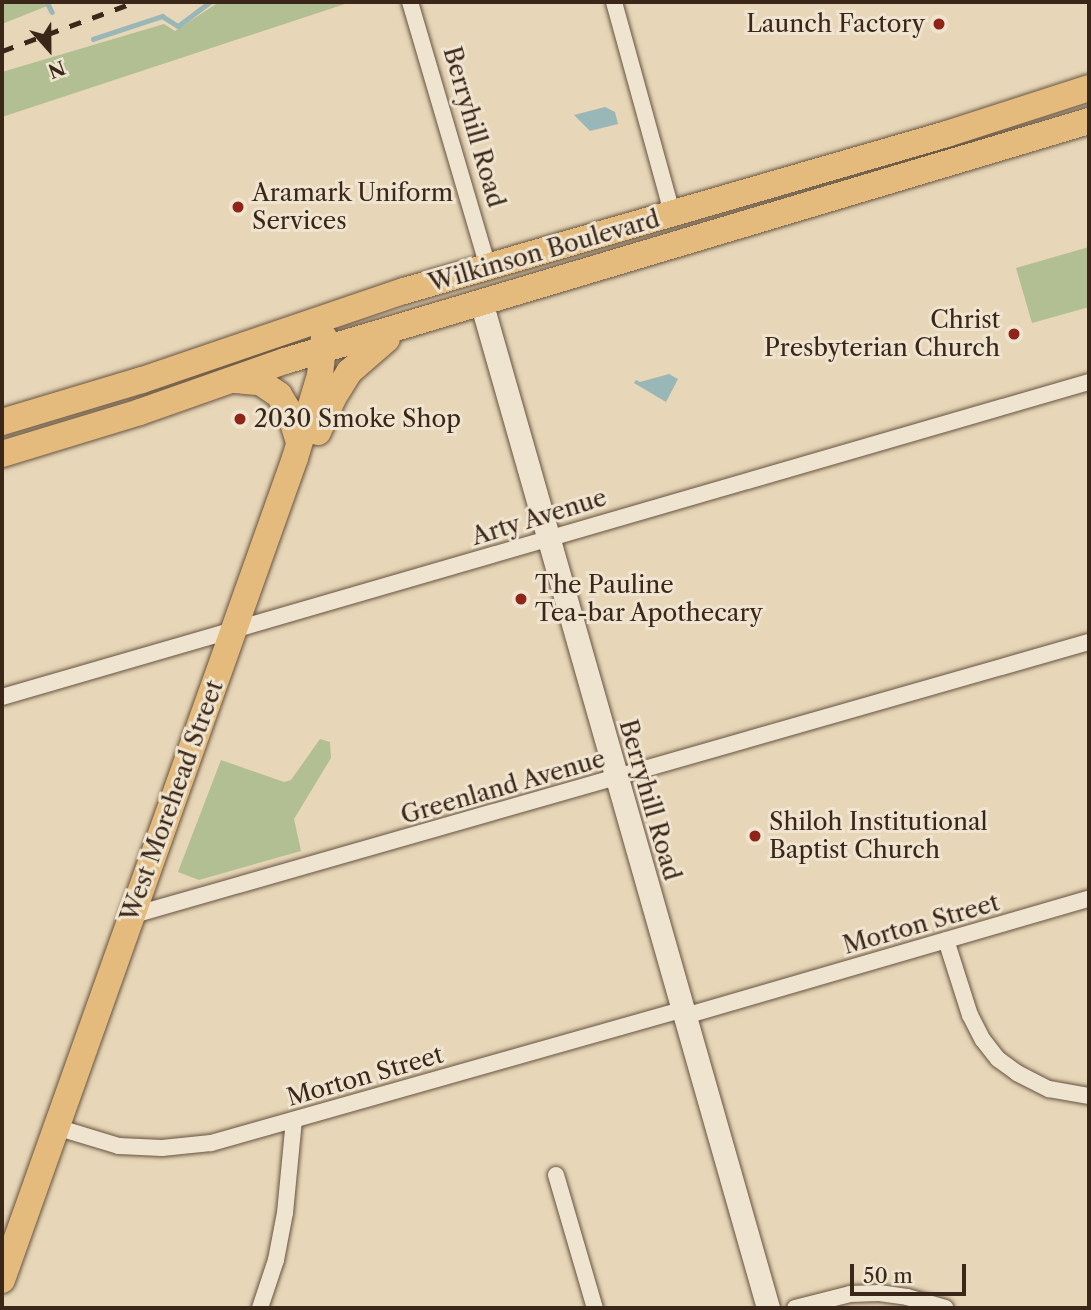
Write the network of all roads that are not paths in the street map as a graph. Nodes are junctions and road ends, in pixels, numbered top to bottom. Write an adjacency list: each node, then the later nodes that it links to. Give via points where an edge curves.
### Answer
1 (410, 2): 6 (street, Berryhill Road)
2 (614, 2): 5 (street)
3 (1089, 88): 5 (main road, Wilkinson Boulevard)
4 (1089, 121): 7 (main road, Wilkinson Boulevard)
5 (672, 213): 6 (main road, Wilkinson Boulevard)
6 (488, 267): 8 (main road, Wilkinson Boulevard)
7 (482, 305): 9 (main road, Wilkinson Boulevard); 16 (street, Berryhill Road)
8 (320, 318): 10 (main road, West Morehead Street); 13 (main road, Wilkinson Boulevard, via 142,380)
9 (420, 323): 10 (main road, Wilkinson Boulevard); 14 (main road, via 385,341 357,363 333,398 312,444)
10 (325, 350): 12 (main road, Wilkinson Boulevard); 14 (main road, West Morehead Street)
11 (1089, 382): 16 (street, Arty Avenue)
12 (216, 384): 14 (main road, via 246,379 275,390 288,408); 15 (main road, Wilkinson Boulevard)
13 (2, 422)
14 (297, 450): 17 (main road, West Morehead Street)
15 (2, 454)
16 (550, 538): 17 (street, Arty Avenue); 20 (street, Berryhill Road)
17 (234, 630): 19 (street, Arty Avenue); 22 (main road, West Morehead Street)
18 (1089, 642): 20 (street, Greenland Avenue)
19 (2, 697)
20 (616, 778): 22 (street, Greenland Avenue); 24 (street, Berryhill Road)
21 (1089, 899): 23 (street, Morton Street)
22 (130, 916): 27 (main road, West Morehead Street)
23 (946, 940): 24 (street, Morton Street); 25 (street, via 970,1015 998,1059 1049,1089)
24 (684, 1012): 26 (street, Morton Street); 32 (street, Berryhill Road)
25 (1089, 1096)
26 (294, 1120): 27 (street, Morton Street, via 211,1143 162,1149 119,1146); 30 (street, via 285,1213)
27 (56, 1127): 29 (main road, West Morehead Street)
28 (556, 1175): 31 (street)
29 (2, 1280)
30 (261, 1308)
31 (595, 1308)
32 (768, 1308)
33 (795, 1308): 34 (street, via 840,1296 878,1293)
34 (946, 1308)

